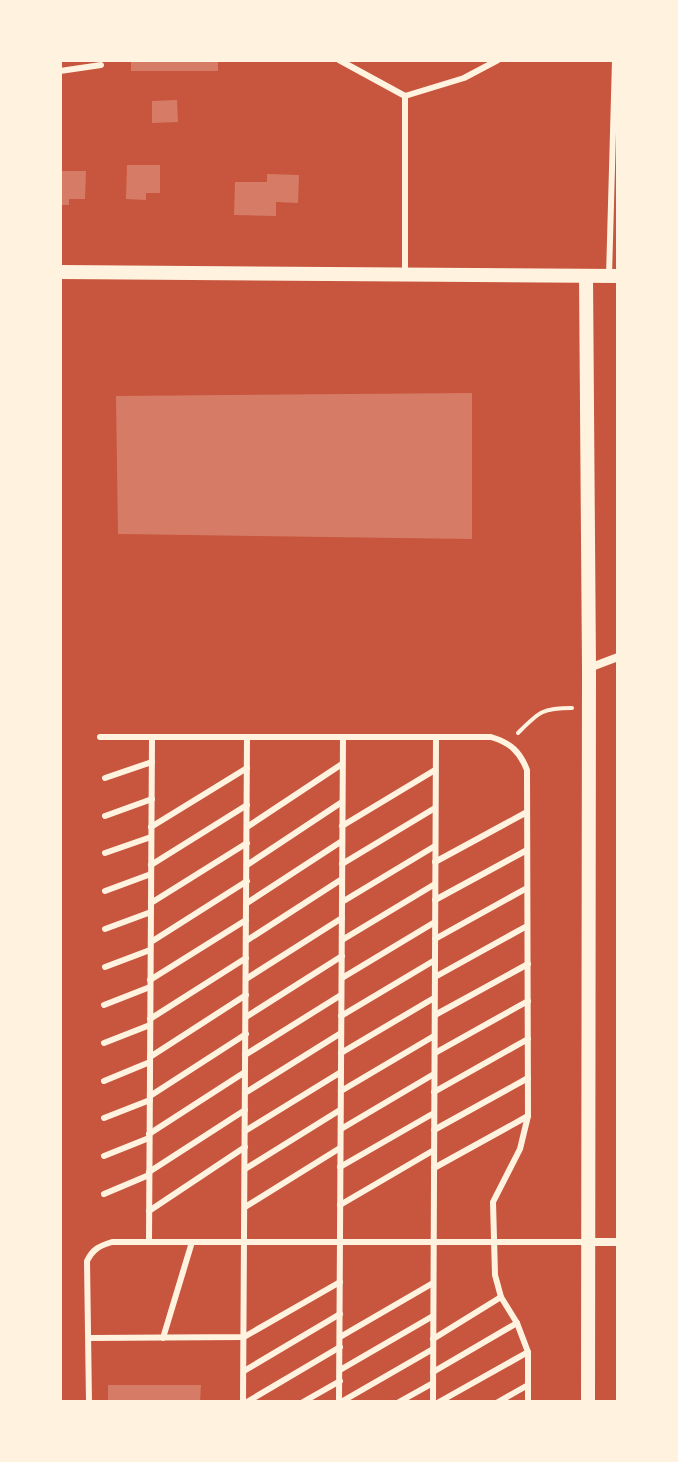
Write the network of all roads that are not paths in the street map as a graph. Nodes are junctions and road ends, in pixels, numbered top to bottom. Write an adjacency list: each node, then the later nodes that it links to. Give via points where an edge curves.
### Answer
1 (339, 60): 6 (lane)
2 (498, 60): 6 (lane, via 464,78)
3 (615, 60): 10 (lane)
4 (101, 65): 5 (lane)
5 (60, 71)
6 (405, 96): 8 (lane)
7 (60, 272): 8 (street)
8 (405, 275): 9 (street)
9 (586, 276): 10 (street); 12 (street)
10 (613, 276)
11 (618, 657): 12 (street)
12 (589, 668): 125 (street)
13 (100, 737): 14 (lane)
14 (152, 737): 15 (lane); 18 (lane)
15 (247, 737): 16 (lane); 20 (lane)
16 (343, 737): 17 (lane); 19 (lane)
17 (436, 737): 21 (lane); 27 (lane, via 491,737 511,746 527,770)
18 (152, 762): 22 (lane); 23 (lane)
19 (342, 764): 24 (lane); 31 (lane)
20 (247, 768): 25 (lane); 30 (lane)
21 (436, 770): 26 (lane); 29 (lane)
22 (105, 778)
23 (152, 799): 28 (lane); 30 (lane)
24 (342, 802): 29 (lane); 41 (lane)
25 (247, 805): 31 (lane); 40 (lane)
26 (435, 808): 35 (lane); 39 (lane)
27 (527, 812): 36 (lane); 38 (lane)
28 (105, 816)
29 (342, 826): 33 (lane)
30 (151, 827): 32 (lane)
31 (247, 827): 34 (lane)
32 (151, 837): 37 (lane); 40 (lane)
33 (342, 841): 39 (lane); 51 (lane)
34 (247, 843): 41 (lane); 50 (lane)
35 (435, 846): 38 (lane); 49 (lane)
36 (527, 850): 46 (lane); 48 (lane)
37 (105, 853)
38 (435, 862): 45 (lane)
39 (342, 864): 43 (lane)
40 (151, 865): 42 (lane)
41 (247, 865): 44 (lane)
42 (151, 874): 47 (lane); 50 (lane)
43 (342, 879): 49 (lane); 60 (lane)
44 (247, 881): 51 (lane); 61 (lane)
45 (435, 884): 48 (lane); 59 (lane)
46 (527, 888): 56 (lane); 58 (lane)
47 (105, 891)
48 (435, 900): 55 (lane)
49 (342, 902): 53 (lane)
50 (151, 903): 52 (lane)
51 (247, 903): 54 (lane)
52 (151, 912): 57 (lane); 61 (lane)
53 (342, 918): 59 (lane); 69 (lane)
54 (246, 920): 60 (lane); 70 (lane)
55 (435, 922): 58 (lane); 68 (lane)
56 (527, 926): 65 (lane); 67 (lane)
57 (105, 929)
58 (435, 939): 64 (lane)
59 (342, 940): 62 (lane)
60 (246, 941): 63 (lane)
61 (151, 946): 66 (lane); 70 (lane)
62 (342, 956): 68 (lane); 78 (lane)
63 (246, 958): 69 (lane); 79 (lane)
64 (435, 960): 67 (lane); 77 (lane)
65 (528, 964): 74 (lane); 76 (lane)
66 (105, 967)
67 (435, 977): 73 (lane)
68 (342, 978): 72 (lane)
69 (246, 979): 71 (lane)
70 (150, 984): 75 (lane); 79 (lane)
71 (246, 995): 78 (lane); 88 (lane)
72 (341, 995): 77 (lane); 87 (lane)
73 (435, 998): 76 (lane); 85 (lane)
74 (528, 1001): 83 (lane); 86 (lane)
75 (104, 1005)
76 (435, 1015): 82 (lane)
77 (341, 1016): 80 (lane)
78 (246, 1017): 81 (lane)
79 (150, 1022): 84 (lane); 88 (lane)
80 (341, 1033): 85 (lane); 96 (lane)
81 (246, 1034): 87 (lane); 97 (lane)
82 (435, 1036): 86 (lane); 94 (lane)
83 (528, 1039): 92 (lane); 95 (lane)
84 (104, 1043)
85 (341, 1053): 90 (lane)
86 (435, 1053): 91 (lane)
87 (245, 1055): 89 (lane)
88 (150, 1060): 93 (lane); 97 (lane)
89 (245, 1072): 96 (lane); 106 (lane)
90 (341, 1072): 94 (lane); 105 (lane)
91 (434, 1074): 95 (lane); 103 (lane)
92 (528, 1078): 101 (lane); 104 (lane)
93 (104, 1081)
94 (341, 1091): 99 (lane)
95 (434, 1092): 100 (lane)
96 (245, 1093): 98 (lane)
97 (150, 1098): 102 (lane); 106 (lane)
98 (245, 1110): 105 (lane); 114 (lane)
99 (341, 1110): 103 (lane); 113 (lane)
100 (434, 1112): 104 (lane); 111 (lane)
101 (528, 1116): 112 (lane); 124 (lane, via 520,1149 493,1202)
102 (104, 1118)
103 (341, 1129): 108 (lane)
104 (434, 1130): 109 (lane)
105 (245, 1131): 107 (lane)
106 (149, 1136): 110 (lane); 114 (lane)
107 (245, 1147): 113 (lane); 118 (lane)
108 (341, 1148): 111 (lane); 117 (lane)
109 (434, 1150): 112 (lane); 116 (lane)
110 (104, 1156)
111 (340, 1167): 116 (lane)
112 (434, 1168): 123 (lane)
113 (245, 1169): 117 (lane)
114 (149, 1174): 115 (lane); 118 (lane)
115 (104, 1194)
116 (340, 1205): 119 (lane)
117 (245, 1207): 122 (lane)
118 (149, 1211): 120 (lane)
119 (340, 1241): 122 (lane); 123 (lane); 127 (lane)
120 (149, 1242): 121 (lane); 135 (lane, via 112,1242 91,1252)
121 (192, 1242): 122 (lane); 136 (lane)
122 (244, 1242): 133 (lane)
123 (434, 1242): 124 (lane); 128 (lane)
124 (494, 1242): 125 (lane); 129 (lane)
125 (588, 1242): 126 (street); 155 (street)
126 (618, 1242)
127 (340, 1282): 130 (lane); 133 (lane)
128 (433, 1283): 131 (lane); 134 (lane)
129 (501, 1297): 132 (lane); 137 (lane)
130 (340, 1314): 134 (lane); 142 (lane)
131 (433, 1316): 137 (lane); 141 (lane)
132 (517, 1323): 140 (lane); 143 (lane)
133 (244, 1337): 136 (lane); 142 (lane)
134 (340, 1337): 138 (lane)
135 (89, 1338): 136 (lane); 147 (lane)
136 (163, 1338)
137 (433, 1339): 139 (lane)
138 (340, 1347): 141 (lane); 148 (lane)
139 (433, 1349): 143 (lane); 150 (lane)
140 (528, 1352): 146 (lane); 152 (lane)
141 (340, 1370): 144 (lane)
142 (244, 1371): 148 (lane)
143 (433, 1372): 145 (lane)
144 (340, 1381): 149 (lane); 150 (lane)
145 (433, 1383): 151 (lane); 152 (lane)
146 (528, 1385): 153 (lane); 154 (lane)
147 (89, 1402)
148 (245, 1402)
149 (303, 1402)
150 (340, 1402)
151 (399, 1402)
152 (436, 1402)
153 (498, 1402)
154 (528, 1402)
155 (588, 1402)

